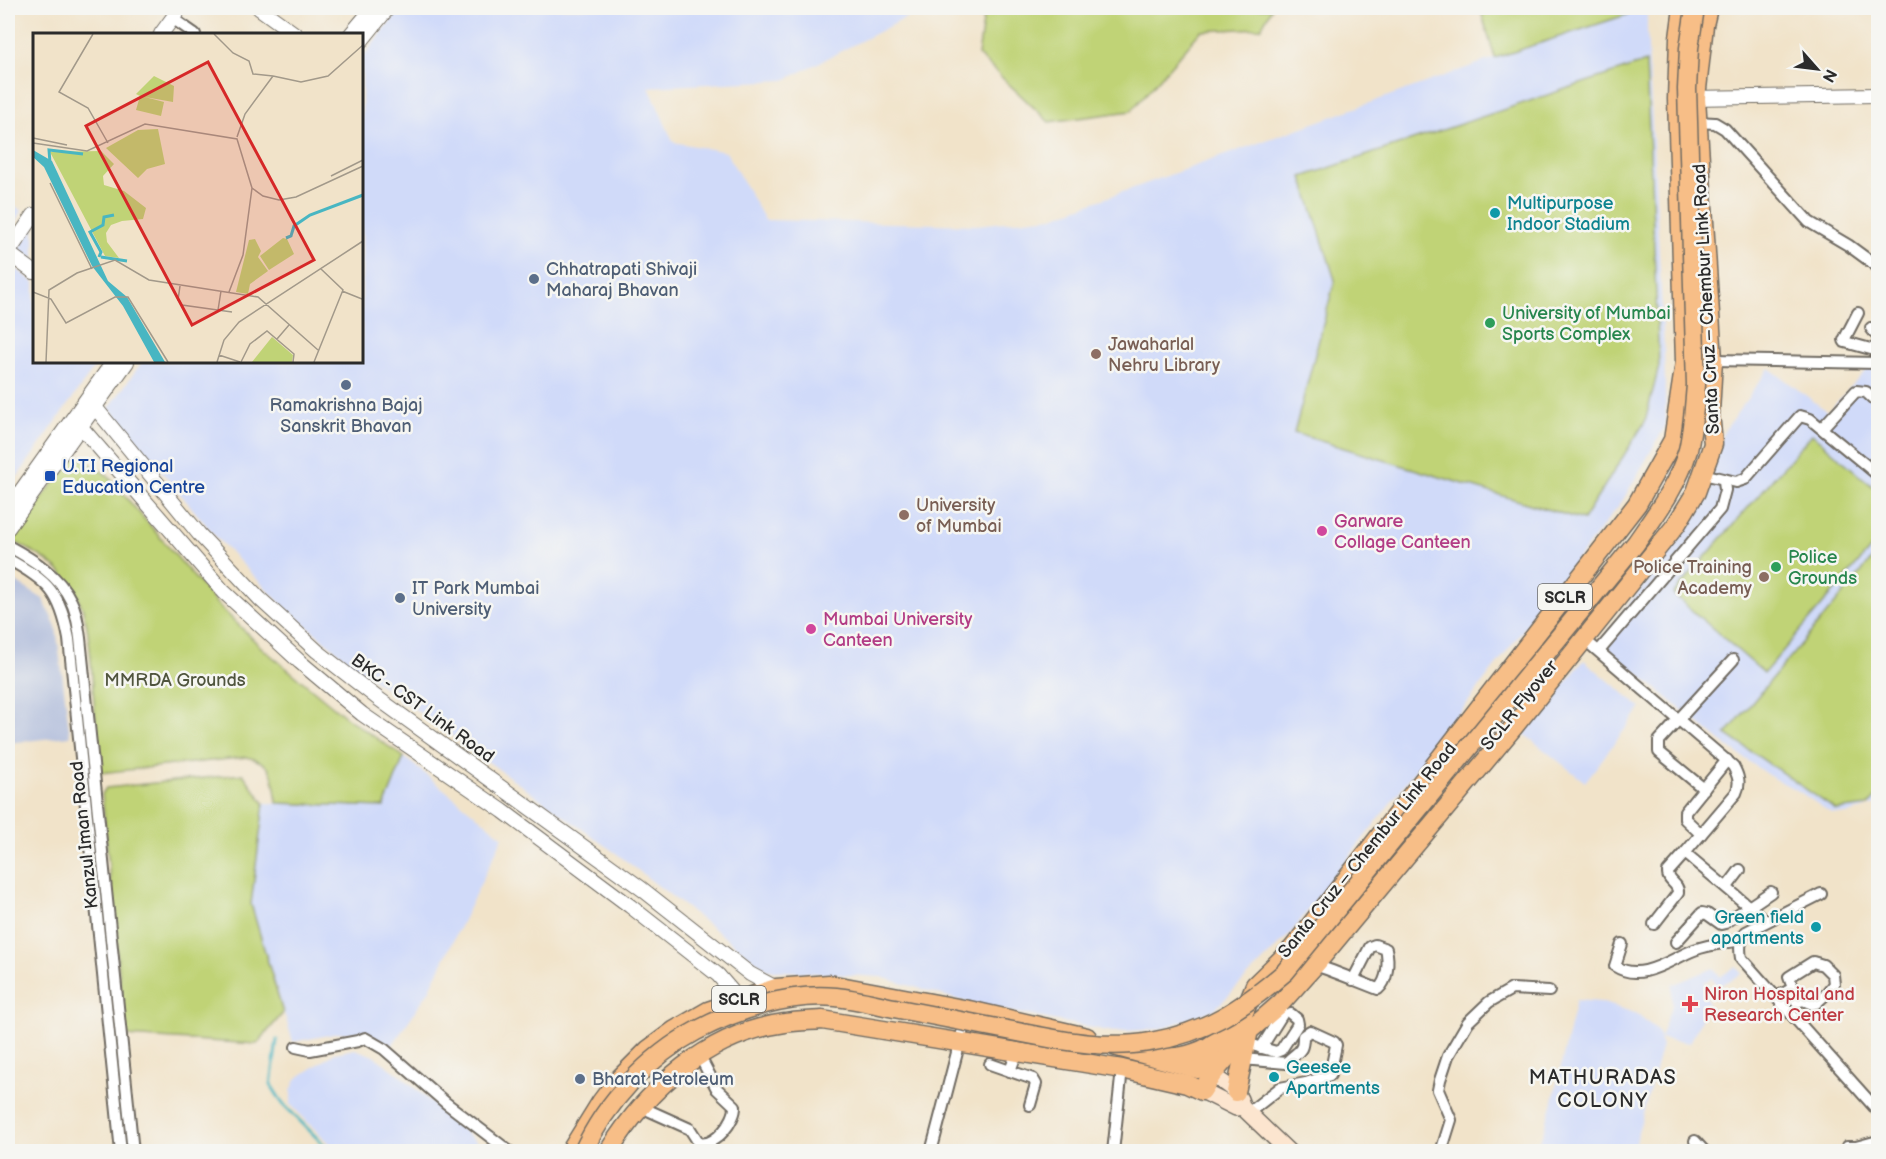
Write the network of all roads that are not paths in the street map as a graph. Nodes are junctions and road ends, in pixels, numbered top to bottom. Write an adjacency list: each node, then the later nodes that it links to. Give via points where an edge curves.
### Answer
1 (259, 8): 10 (street)
2 (373, 8): 11 (street)
3 (388, 8): 12 (street)
4 (1683, 8): 15 (highway, Santa Cruz – Chembur Link Road / SCLR)
5 (1695, 8): 103 (highway, bridge, via 1687,89 1696,385 1687,451 1678,475 1636,543 1285,972 1253,1000 1186,1034 1108,1045 1059,1040 835,997 760,1005 719,1019 676,1042 623,1091 601,1119)
6 (1708, 8): 14 (highway, Santa Cruz – Chembur Link Road / SCLR)
7 (176, 13): 8 (street); 9 (street)
8 (162, 33)
9 (194, 33)
10 (294, 33)
11 (352, 33)
12 (363, 39)
13 (1878, 95): 14 (street)
14 (1696, 98): 15 (street); 16 (highway, Santa Cruz – Chembur Link Road / SCLR)
15 (1677, 99): 47 (highway, Santa Cruz – Chembur Link Road / SCLR, via 1685,362 1673,440 1636,504)
16 (1697, 122): 19 (street, via 1715,123 1725,129 1809,222); 25 (highway, Santa Cruz – Chembur Link Road / SCLR)
17 (33, 216): 18 (street)
18 (8, 253): 20 (street)
19 (1878, 267)
20 (33, 271)
21 (1858, 313): 24 (street, via 1845,342)
22 (1871, 328): 23 (street)
23 (1878, 337)
24 (1878, 351)
25 (1713, 360): 28 (street); 31 (highway, Santa Cruz – Chembur Link Road / SCLR)
26 (112, 363): 37 (street)
27 (126, 363): 30 (street)
28 (1878, 363)
29 (1878, 403): 33 (street, via 1866,392 1856,391)
30 (94, 406): 32 (street); 41 (street, BKC - CST Link Road)
31 (1710, 413): 34 (highway, Santa Cruz – Chembur Link Road / SCLR, via 1713,444); 104 (highway, SCLR Flyover, via 1689,480 1645,550 1323,945 1293,980 1260,1009 1190,1046 1108,1057 1057,1052 834,1009 763,1016 723,1030 682,1052 632,1098)
32 (81, 427): 38 (street); 42 (street, BKC - CST Link Road)
33 (1822, 428): 35 (street); 36 (street, via 1800,416 1744,479)
34 (1703, 474): 36 (street); 45 (highway, Santa Cruz – Chembur Link Road / SCLR, via 1676,525)
35 (1878, 475)
36 (1724, 480): 45 (street, via 1720,509)
37 (8, 509)
38 (8, 528)
39 (8, 546): 100 (street, Kanzul Iman Road, via 52,575 75,610)
40 (8, 559): 99 (street, Kanzul Iman Road, via 29,571 54,594 67,628)
41 (223, 559): 42 (street); 43 (street, BKC - CST Link Road)
42 (208, 573): 44 (street, BKC - CST Link Road)
43 (291, 628): 44 (street); 52 (street, BKC - CST Link Road, via 376,697)
44 (278, 642): 53 (street, BKC - CST Link Road, via 363,714)
45 (1592, 646): 48 (street); 49 (highway, Santa Cruz – Chembur Link Road / SCLR)
46 (1733, 660): 48 (street)
47 (1482, 705): 49 (highway); 70 (highway, Santa Cruz – Chembur Link Road / SCLR, via 1293,948)
48 (1680, 719): 50 (street); 51 (street, via 1659,741 1659,752)
49 (1512, 729): 68 (highway, Santa Cruz – Chembur Link Road / SCLR)
50 (1727, 760): 51 (street); 54 (street, via 1738,775 1740,786)
51 (1704, 789): 54 (street, via 1684,816)
52 (537, 812): 53 (street); 58 (street, BKC - CST Link Road)
53 (526, 829): 61 (street, BKC - CST Link Road)
54 (1701, 834): 55 (street)
55 (1685, 853): 57 (street); 64 (street, via 1668,872 1678,893)
56 (1740, 870): 57 (street)
57 (1727, 887): 62 (street)
58 (642, 889): 61 (street); 71 (street, BKC - CST Link Road, via 750,974)
59 (1771, 892): 62 (street)
60 (1821, 894): 63 (street)
61 (630, 906): 75 (street, BKC - CST Link Road, via 718,975)
62 (1749, 906): 63 (street); 66 (street, via 1720,924 1702,913)
63 (1766, 921): 65 (street, via 1746,932)
64 (1654, 924)
65 (1741, 940): 67 (street, via 1695,949 1651,970 1625,972 1615,966); 74 (street, via 1741,958)
66 (1676, 942)
67 (1622, 944)
68 (1315, 965): 69 (street); 77 (highway, Santa Cruz – Chembur Link Road / SCLR)
69 (1353, 980)
70 (1256, 984): 77 (highway); 78 (highway, via 1231,1004 1193,1024 1121,1038); 79 (highway, Santa Cruz – Chembur Link Road / SCLR)
71 (776, 988): 75 (highway, SCLR); 76 (highway, SCLR, via 829,984)
72 (1793, 988): 72 (street, via 1789,977 1813,962 1833,975 1834,984 1816,1003 1797,1002); 74 (street)
73 (1549, 991): 109 (street, via 1512,989 1489,1002 1468,1022 1448,1056 1440,1080 1438,1090 1450,1120)
74 (1777, 997): 94 (street)
75 (735, 1000): 93 (highway, SCLR, via 692,1020 648,1050)
76 (969, 1010): 78 (highway, SCLR); 80 (street)
77 (1285, 1010): 79 (highway, Santa Cruz – Chembur Link Road / SCLR); 79 (street, via 1298,1024 1281,1050 1276,1052)
78 (1083, 1036): 83 (highway, SCLR)
79 (1248, 1039): 83 (highway, via 1215,1043 1173,1058); 88 (highway, Santa Cruz – Chembur Link Road / SCLR); 91 (highway); 91 (street, via 1286,1063 1303,1049 1303,1036 1311,1031 1336,1045 1330,1075 1280,1088)
80 (958, 1043): 82 (highway, SCLR); 84 (highway, SCLR, via 822,1020 784,1023 742,1034); 106 (street)
81 (296, 1047): 101 (street, via 310,1050 365,1038 384,1049)
82 (1017, 1052): 86 (highway, SCLR); 87 (street)
83 (1137, 1053): 88 (highway, SCLR)
84 (699, 1055): 90 (highway, SCLR); 90 (street, via 717,1089 735,1106 733,1118 710,1142 699,1143 690,1129)
85 (990, 1064): 87 (street)
86 (1122, 1069): 89 (highway, SCLR); 107 (street)
87 (1011, 1071): 92 (street, via 1033,1079 1036,1084)
88 (1205, 1072): 89 (highway, Santa Cruz – Chembur Link Road / SCLR); 91 (main road)
89 (1194, 1087): 91 (main road, via 1236,1108)
90 (642, 1104): 95 (highway, SCLR)
91 (1242, 1104): 108 (main road)
92 (1030, 1105)
93 (597, 1108): 95 (highway); 102 (highway, SCLR)
94 (1878, 1111)
95 (622, 1128): 105 (highway, SCLR)
96 (1878, 1141): 98 (street)
97 (1695, 1142): 110 (street)
98 (1847, 1147)
99 (121, 1152)
100 (133, 1152)
101 (510, 1152)
102 (570, 1152)
103 (583, 1152)
104 (596, 1152)
105 (608, 1152)
106 (931, 1152)
107 (1113, 1152)
108 (1288, 1152)
109 (1441, 1152)
110 (1705, 1152)

